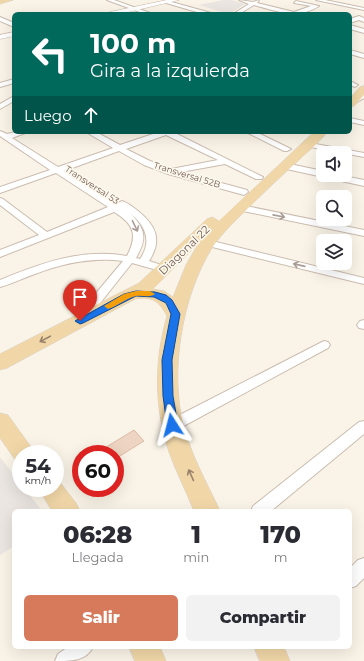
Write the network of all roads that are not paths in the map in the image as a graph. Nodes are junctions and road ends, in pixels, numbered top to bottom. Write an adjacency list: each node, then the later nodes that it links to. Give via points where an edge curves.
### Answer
1 (9, 0): 9 (main road)
2 (109, 0): 15 (street)
3 (176, 0): 10 (street)
4 (241, 0): 12 (street)
5 (259, 0): 12 (street)
6 (318, 0): 13 (street)
7 (339, 0): 13 (street)
8 (347, 0): 14 (street)
9 (0, 2)
10 (168, 2): 15 (street); 19 (street)
11 (296, 2): 22 (street, via 317,6)
12 (254, 3): 20 (street); 21 (street)
13 (332, 3): 16 (street)
14 (364, 3)
15 (135, 9): 17 (street); 18 (street)
16 (364, 9)
17 (120, 12)
18 (144, 12)
19 (202, 12)
20 (239, 12)
21 (287, 12)
22 (300, 12)
23 (0, 18): 24 (street)
24 (12, 24)
25 (352, 28): 26 (street)
26 (364, 31)
27 (12, 34): 28 (street)
28 (0, 37)
29 (352, 53): 30 (street)
30 (364, 56)
31 (364, 76): 34 (main road)
32 (12, 82): 33 (street)
33 (0, 85)
34 (355, 87): 36 (main road)
35 (364, 95): 38 (street)
36 (352, 97)
37 (12, 99): 39 (street)
38 (352, 103)
39 (0, 107)
40 (352, 120): 41 (street)
41 (364, 123)
42 (0, 126): 48 (street, Transversal 53)
43 (94, 134): 50 (street, Transversal 52B)
44 (161, 134): 50 (street)
45 (171, 134): 53 (street)
46 (254, 134): 51 (street)
47 (316, 134): 49 (main road, Diagonal 22)
48 (7, 135): 55 (street, Transversal 53)
49 (307, 138): 51 (main road, Diagonal 22); 52 (street); 54 (main road, Diagonal 22)
50 (119, 148): 55 (street); 56 (street, Transversal 52B)
51 (287, 149): 58 (main road, Diagonal 22)
52 (364, 155)
53 (226, 161): 56 (street); 58 (street)
54 (285, 166): 57 (street); 65 (main road, Diagonal 22)
55 (61, 169): 61 (street); 64 (street, Transversal 53)
56 (171, 172): 62 (street, Transversal 52B)
57 (316, 173)
58 (259, 177): 62 (main road, Diagonal 22)
59 (352, 180): 60 (street)
60 (364, 182)
61 (0, 190)
62 (244, 192): 73 (main road, Diagonal 22)
63 (0, 201): 67 (street)
64 (119, 206): 67 (street); 70 (street, Transversal 53, one-way to 70, via 137,228 138,244); 71 (street, Transversal 53, via 142,218 150,231 151,248)
65 (241, 208): 66 (street, one-way to 66); 68 (main road, Diagonal 22)
66 (364, 233)
67 (46, 236): 69 (street)
68 (208, 243): 72 (main road, Diagonal 22); 74 (street, one-way to 68)
69 (0, 254)
70 (130, 259): 71 (street); 75 (street, via 105,256 70,258 44,265); 78 (street, Transversal 53)
71 (143, 263): 73 (street)
72 (195, 265): 73 (main road, via 184,270); 77 (main road, Diagonal 22)
73 (164, 269): 76 (main road, Diagonal 22, via 145,287)
74 (364, 281)
75 (0, 284)
76 (127, 296): 77 (main road, via 146,293 163,297 169,302); 78 (main road, Diagonal 22)
77 (175, 314): 82 (main road, Diagonal 22, via 167,360)
78 (80, 321): 80 (main road, Diagonal 22, one-way to 80)
79 (324, 344): 82 (street)
80 (0, 363)
81 (2, 425): 84 (main road)
82 (172, 425): 87 (main road, Diagonal 22, one-way to 82, via 178,446)
83 (364, 426): 88 (street)
84 (17, 445)
85 (57, 497): 86 (main road)
86 (66, 509)
87 (206, 509)
88 (261, 509)
89 (364, 566): 90 (street)
90 (352, 578)
91 (81, 649): 93 (street)
92 (145, 649): 94 (main road)
93 (66, 661)
94 (151, 661)

